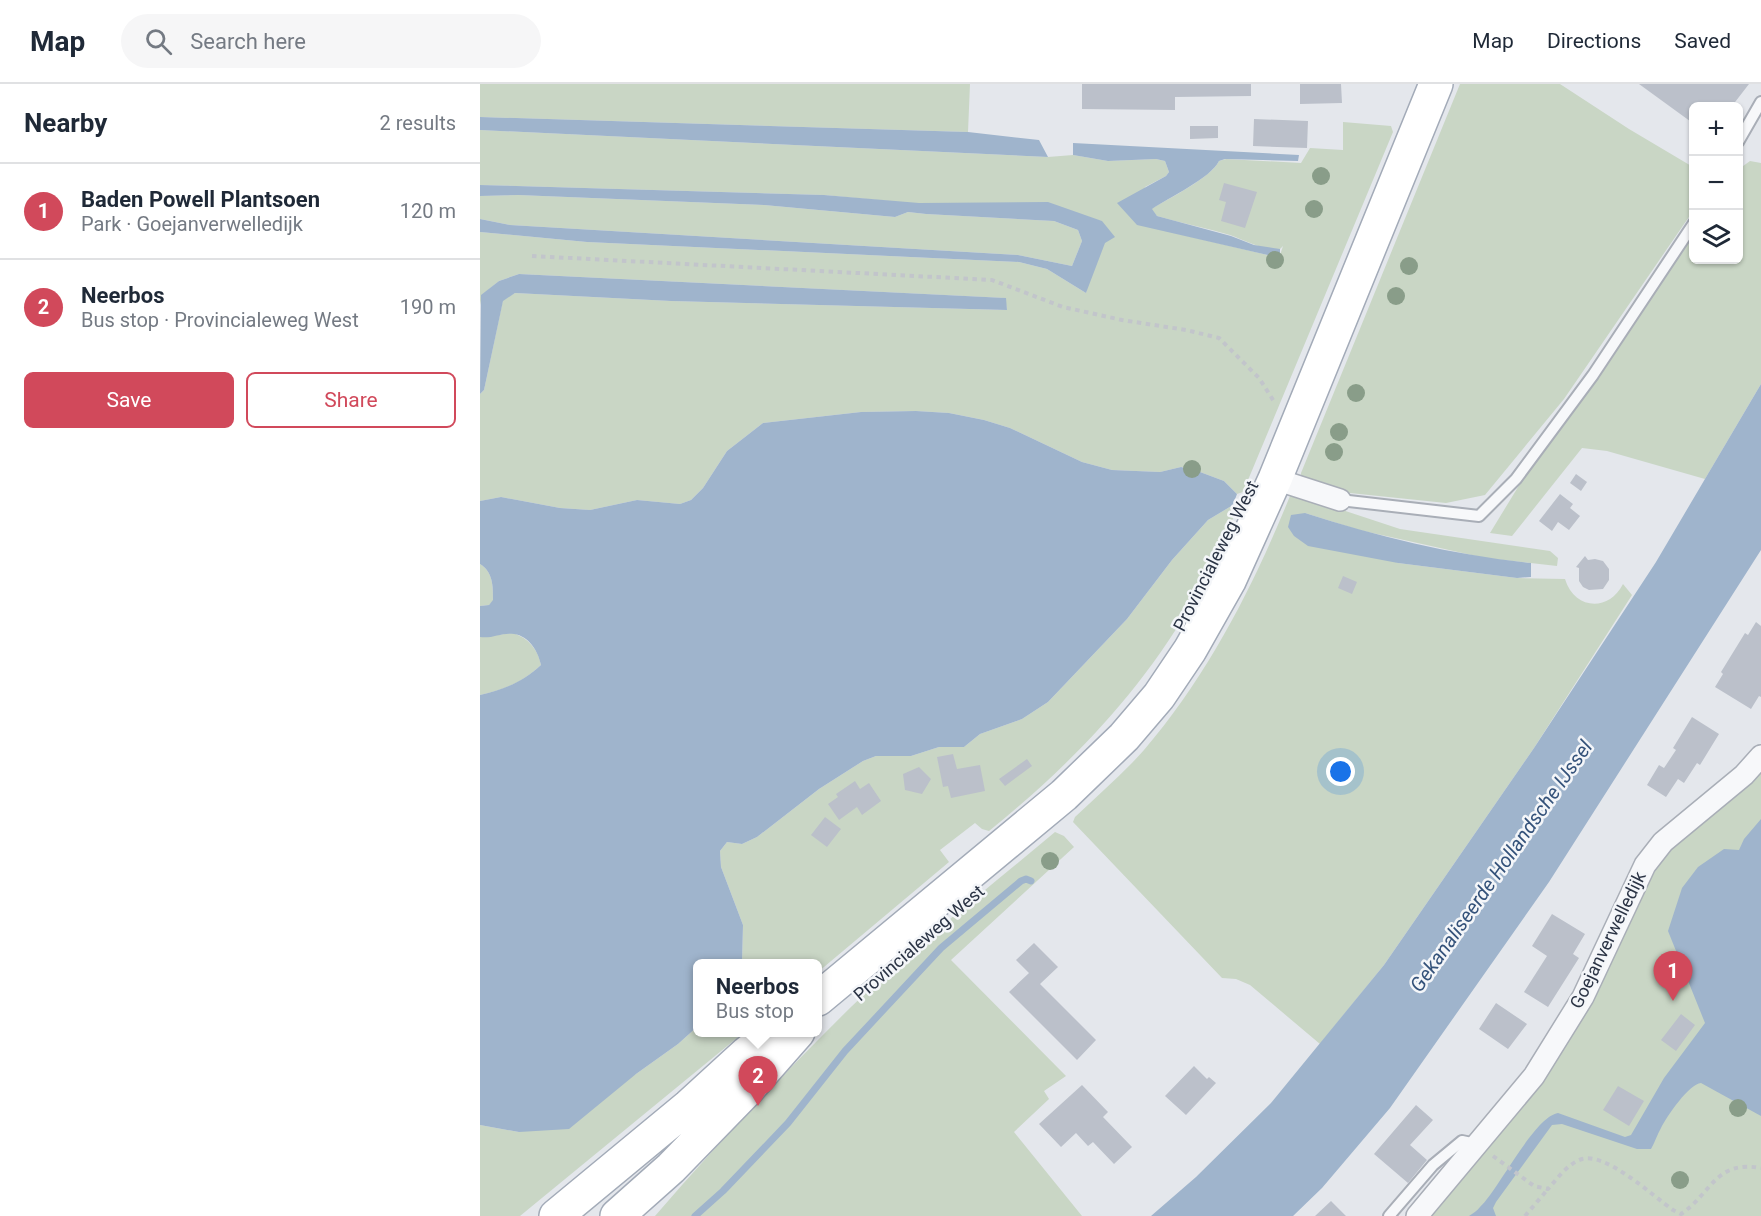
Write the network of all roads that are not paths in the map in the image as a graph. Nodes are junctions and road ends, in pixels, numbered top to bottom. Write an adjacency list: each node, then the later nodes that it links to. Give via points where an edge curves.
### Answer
1 (1436, 84): 5 (main road, Provincialeweg West)
2 (1761, 102): 3 (lane)
3 (1743, 133)
4 (1689, 231): 6 (lane, Provincialeweg West, via 1593,375 1516,479 1479,516)
5 (1275, 479): 6 (street, Provincialeweg West); 8 (main road, Provincialeweg West, via 1229,581 1190,650 1159,696 1124,737 1064,795)
6 (1340, 500)
7 (1761, 756): 13 (street, Goejanverwelledijk, via 1744,775 1662,842 1645,865 1583,997 1534,1076)
8 (845, 979): 9 (main road, Provincialeweg West); 10 (main road, Provincialeweg West)
9 (822, 996)
10 (822, 1005)
11 (768, 1037): 14 (main road)
12 (794, 1037): 15 (main road, via 671,1168)
13 (1476, 1144): 16 (lane, via 1462,1141 1447,1153); 17 (street, Goejanverwelledijk)
14 (556, 1216)
15 (616, 1216)
16 (1389, 1216)
17 (1417, 1216)

